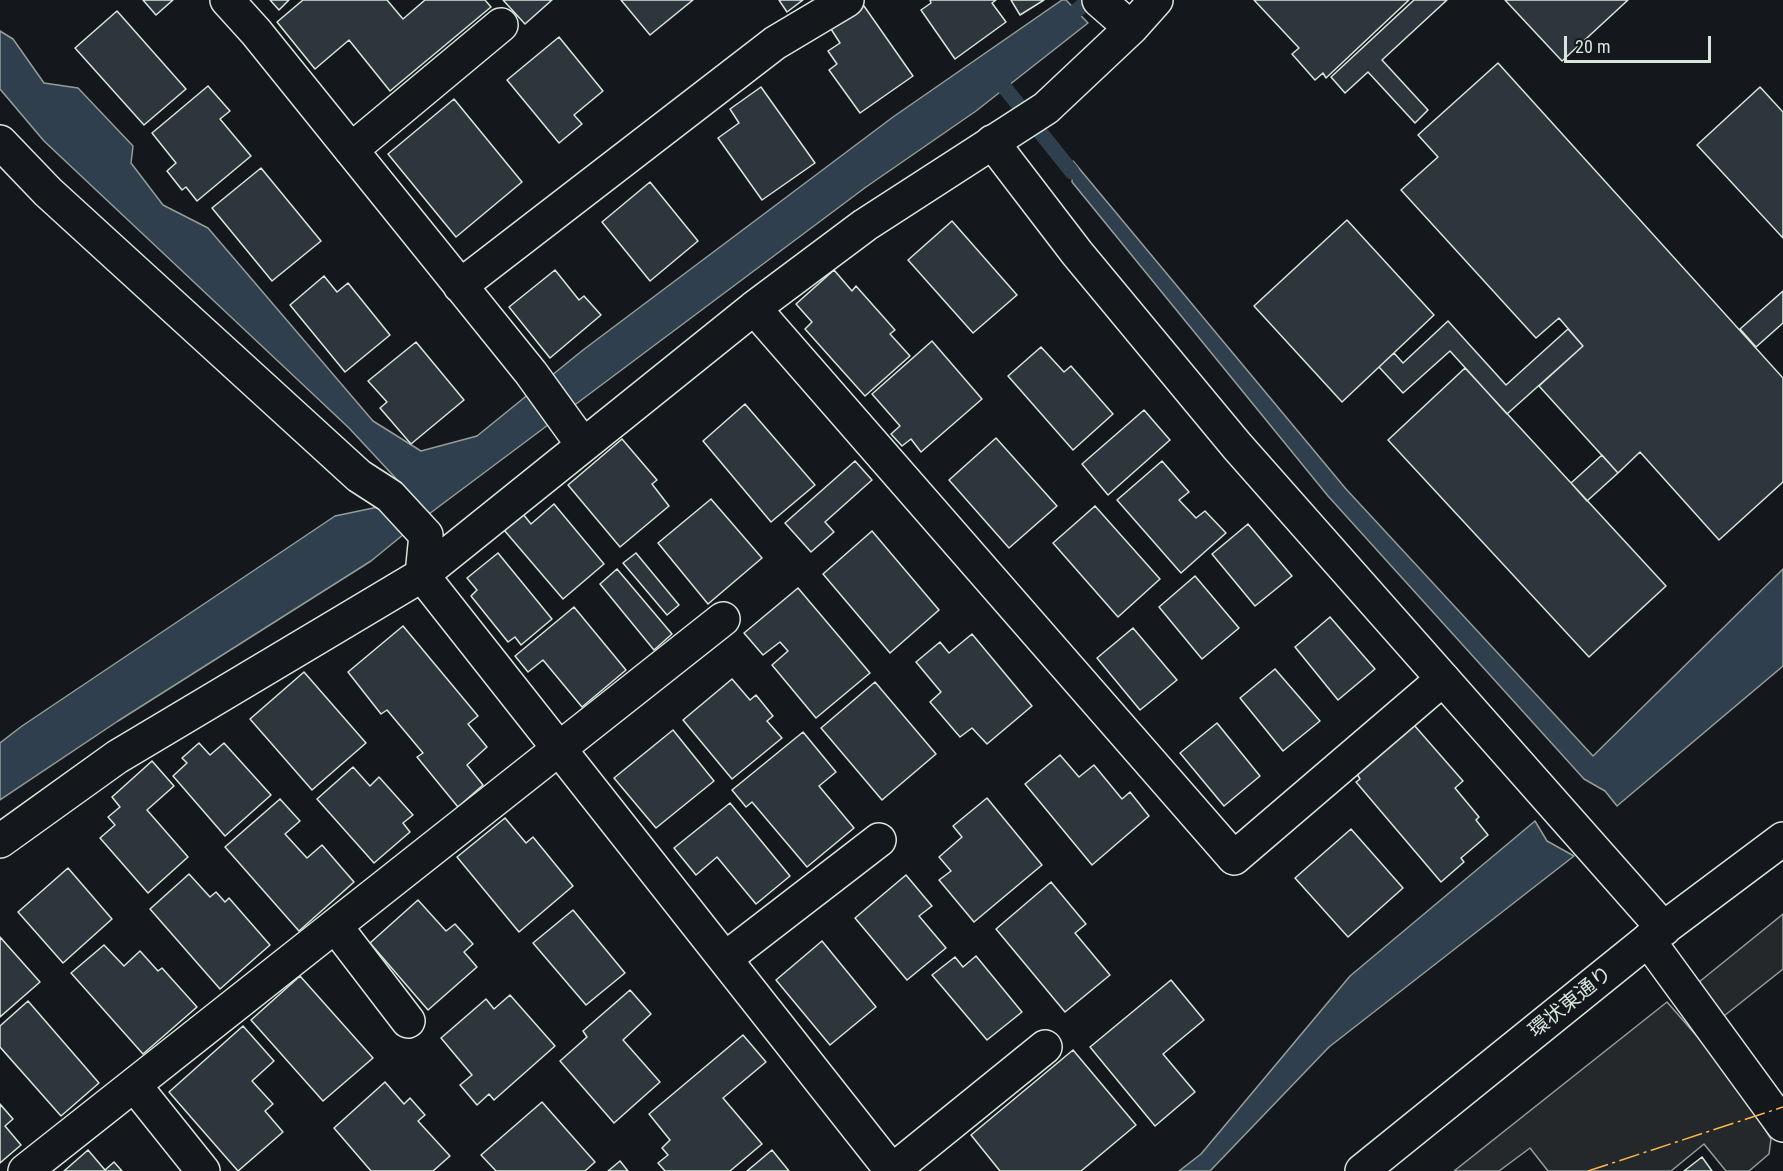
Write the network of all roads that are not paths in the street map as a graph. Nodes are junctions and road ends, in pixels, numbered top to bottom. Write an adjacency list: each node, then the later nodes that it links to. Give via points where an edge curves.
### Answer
1 (227, 0): 9 (street)
2 (847, 0): 10 (street, via 776,44)
3 (1156, 0): 6 (street)
4 (1103, 3): 6 (street)
5 (501, 25): 9 (street)
6 (1131, 28): 7 (street, via 1046,108)
7 (999, 138): 11 (street, via 866,225); 15 (street, via 1077,253 1237,446)
8 (0, 142): 13 (street, via 48,192 359,477 390,496 426,536)
9 (351, 150): 10 (street)
10 (460, 286): 12 (street)
11 (754, 308): 12 (street); 15 (street, via 1234,858)
12 (577, 437): 13 (street)
13 (422, 575): 16 (street); 19 (street, via 117,757)
14 (723, 619): 16 (street)
15 (1443, 680): 21 (street, via 1587,841)
16 (561, 750): 20 (street); 22 (street)
17 (1783, 839): 21 (street, 環状東通り)
18 (879, 840): 22 (street)
19 (0, 841)
20 (336, 927): 23 (street); 25 (street)
21 (1656, 934): 26 (street); 29 (street, 環状東通り)
22 (726, 958): 24 (street, via 892,1171)
23 (408, 1021)
24 (1045, 1047)
25 (135, 1086): 27 (street); 28 (street)
26 (1783, 1125)
27 (25, 1171)
28 (204, 1171)
29 (1362, 1171)

